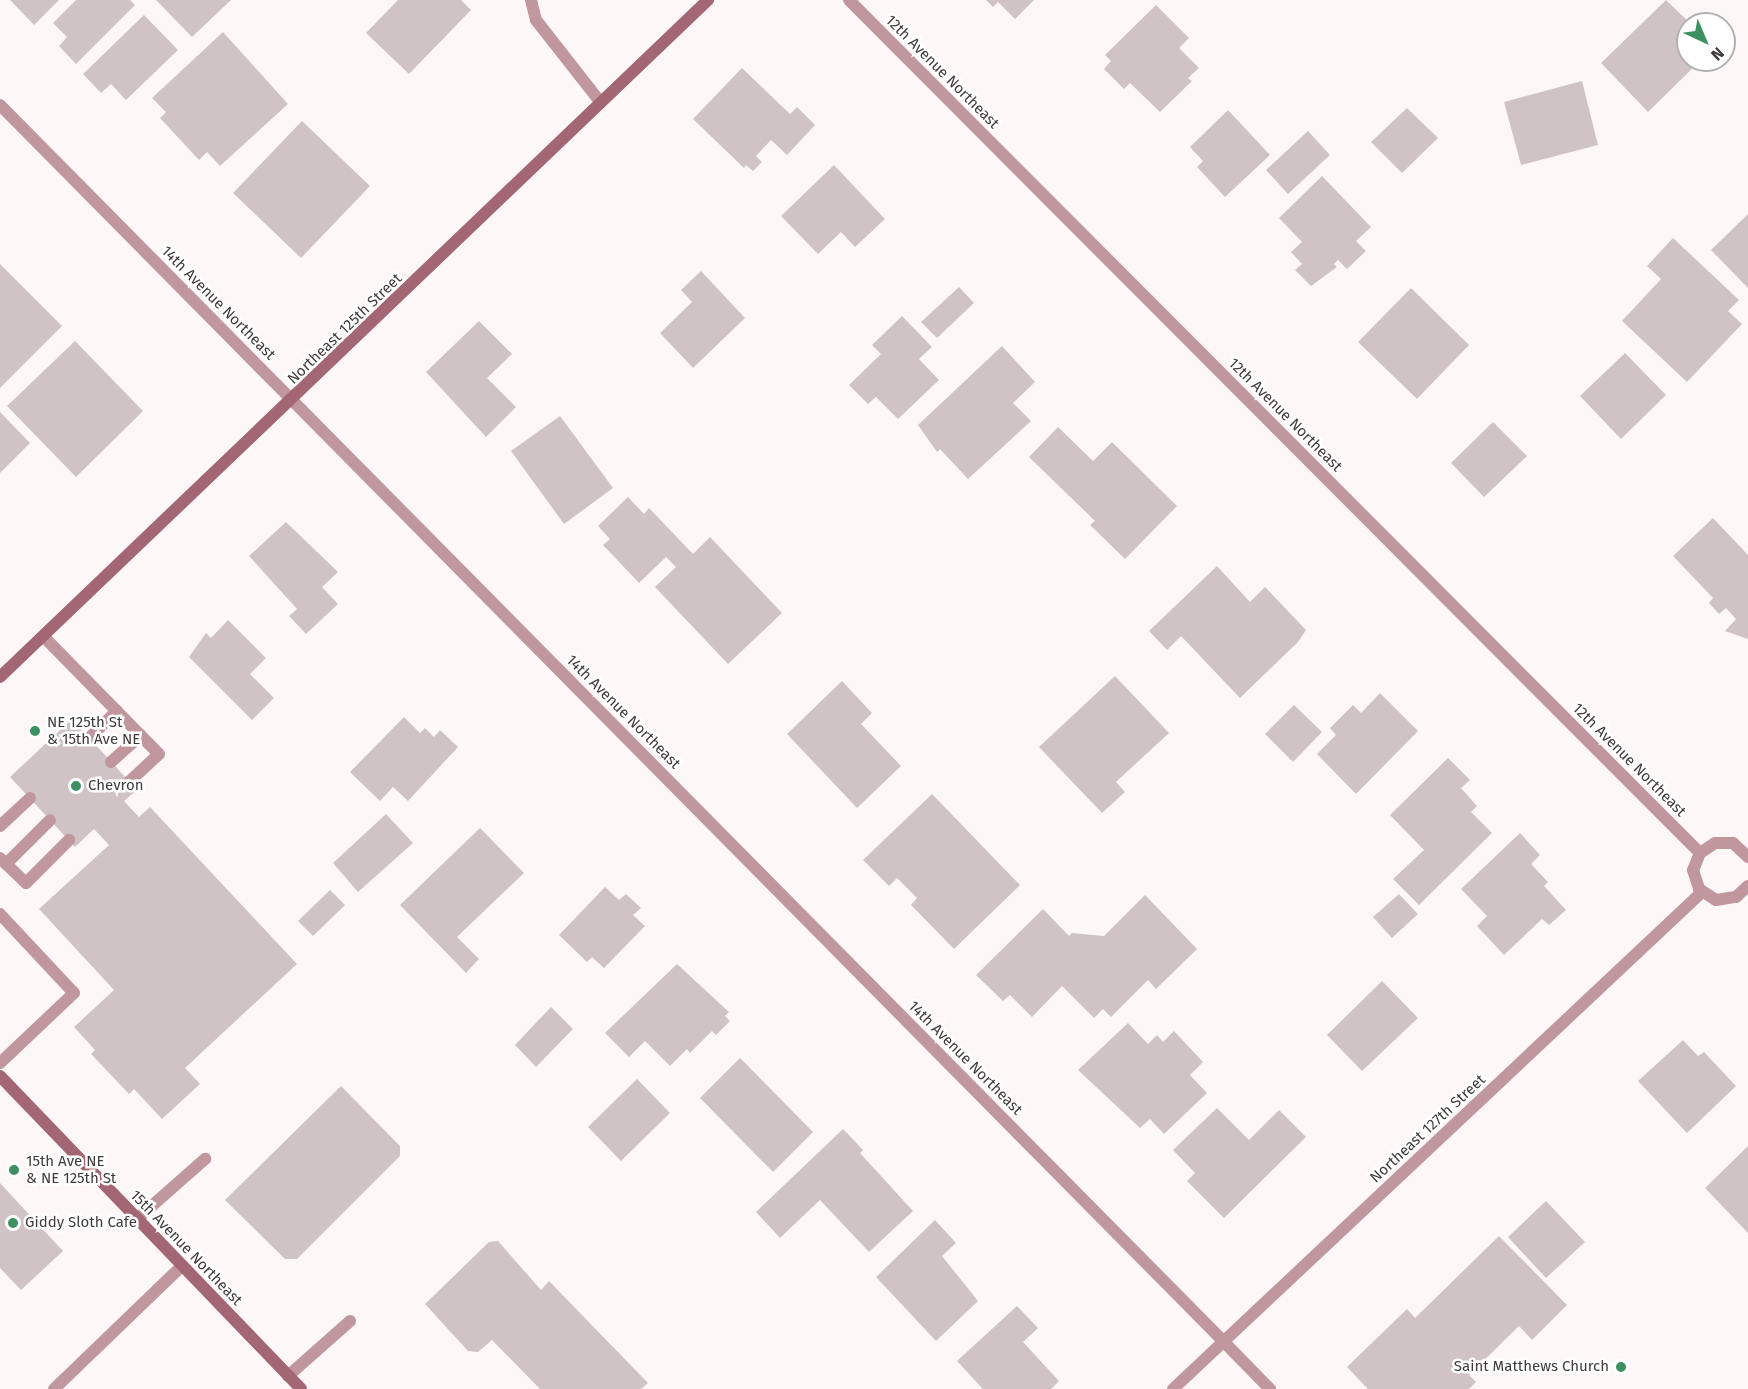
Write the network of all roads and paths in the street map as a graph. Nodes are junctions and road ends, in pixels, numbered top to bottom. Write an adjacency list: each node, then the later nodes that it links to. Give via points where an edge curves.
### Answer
1 (531, 0): 4 (street, via 537,20)
2 (708, 0): 4 (main road, Northeast 125th Street)
3 (849, 0): 18 (street, 12th Avenue Northeast)
4 (601, 103): 6 (main road, Northeast 125th Street)
5 (0, 105): 6 (street, 14th Avenue Northeast)
6 (294, 399): 7 (main road, Northeast 125th Street); 30 (street, 14th Avenue Northeast)
7 (44, 636): 8 (main road, Northeast 125th Street); 9 (street)
8 (0, 676)
9 (117, 711): 10 (street); 11 (street)
10 (141, 735): 12 (street); 13 (street, via 159,754)
11 (89, 738)
12 (111, 762)
13 (129, 782)
14 (30, 798): 16 (street)
15 (50, 820): 20 (street)
16 (0, 826)
17 (69, 840): 20 (street, via 26,883)
18 (1700, 853): 19 (street, via 1706,846 1724,842 1733,843); 21 (street, via 1694,870)
19 (1748, 856)
20 (3, 861)
21 (1702, 891): 22 (street, via 1726,900); 30 (street, Northeast 127th Street)
22 (1746, 893)
23 (0, 914): 24 (street, via 74,993)
24 (0, 1063)
25 (0, 1076): 27 (main road, 15th Avenue Northeast)
26 (205, 1159): 27 (street)
27 (137, 1219): 28 (main road, 15th Avenue Northeast)
28 (182, 1266): 31 (main road, 15th Avenue Northeast); 32 (street)
29 (350, 1321): 31 (street)
30 (1224, 1342): 34 (street, Northeast 127th Street); 35 (street, 14th Avenue Northeast)
31 (288, 1376): 33 (main road, 15th Avenue Northeast)
32 (54, 1389)
33 (301, 1389)
34 (1173, 1389)
35 (1270, 1389)

